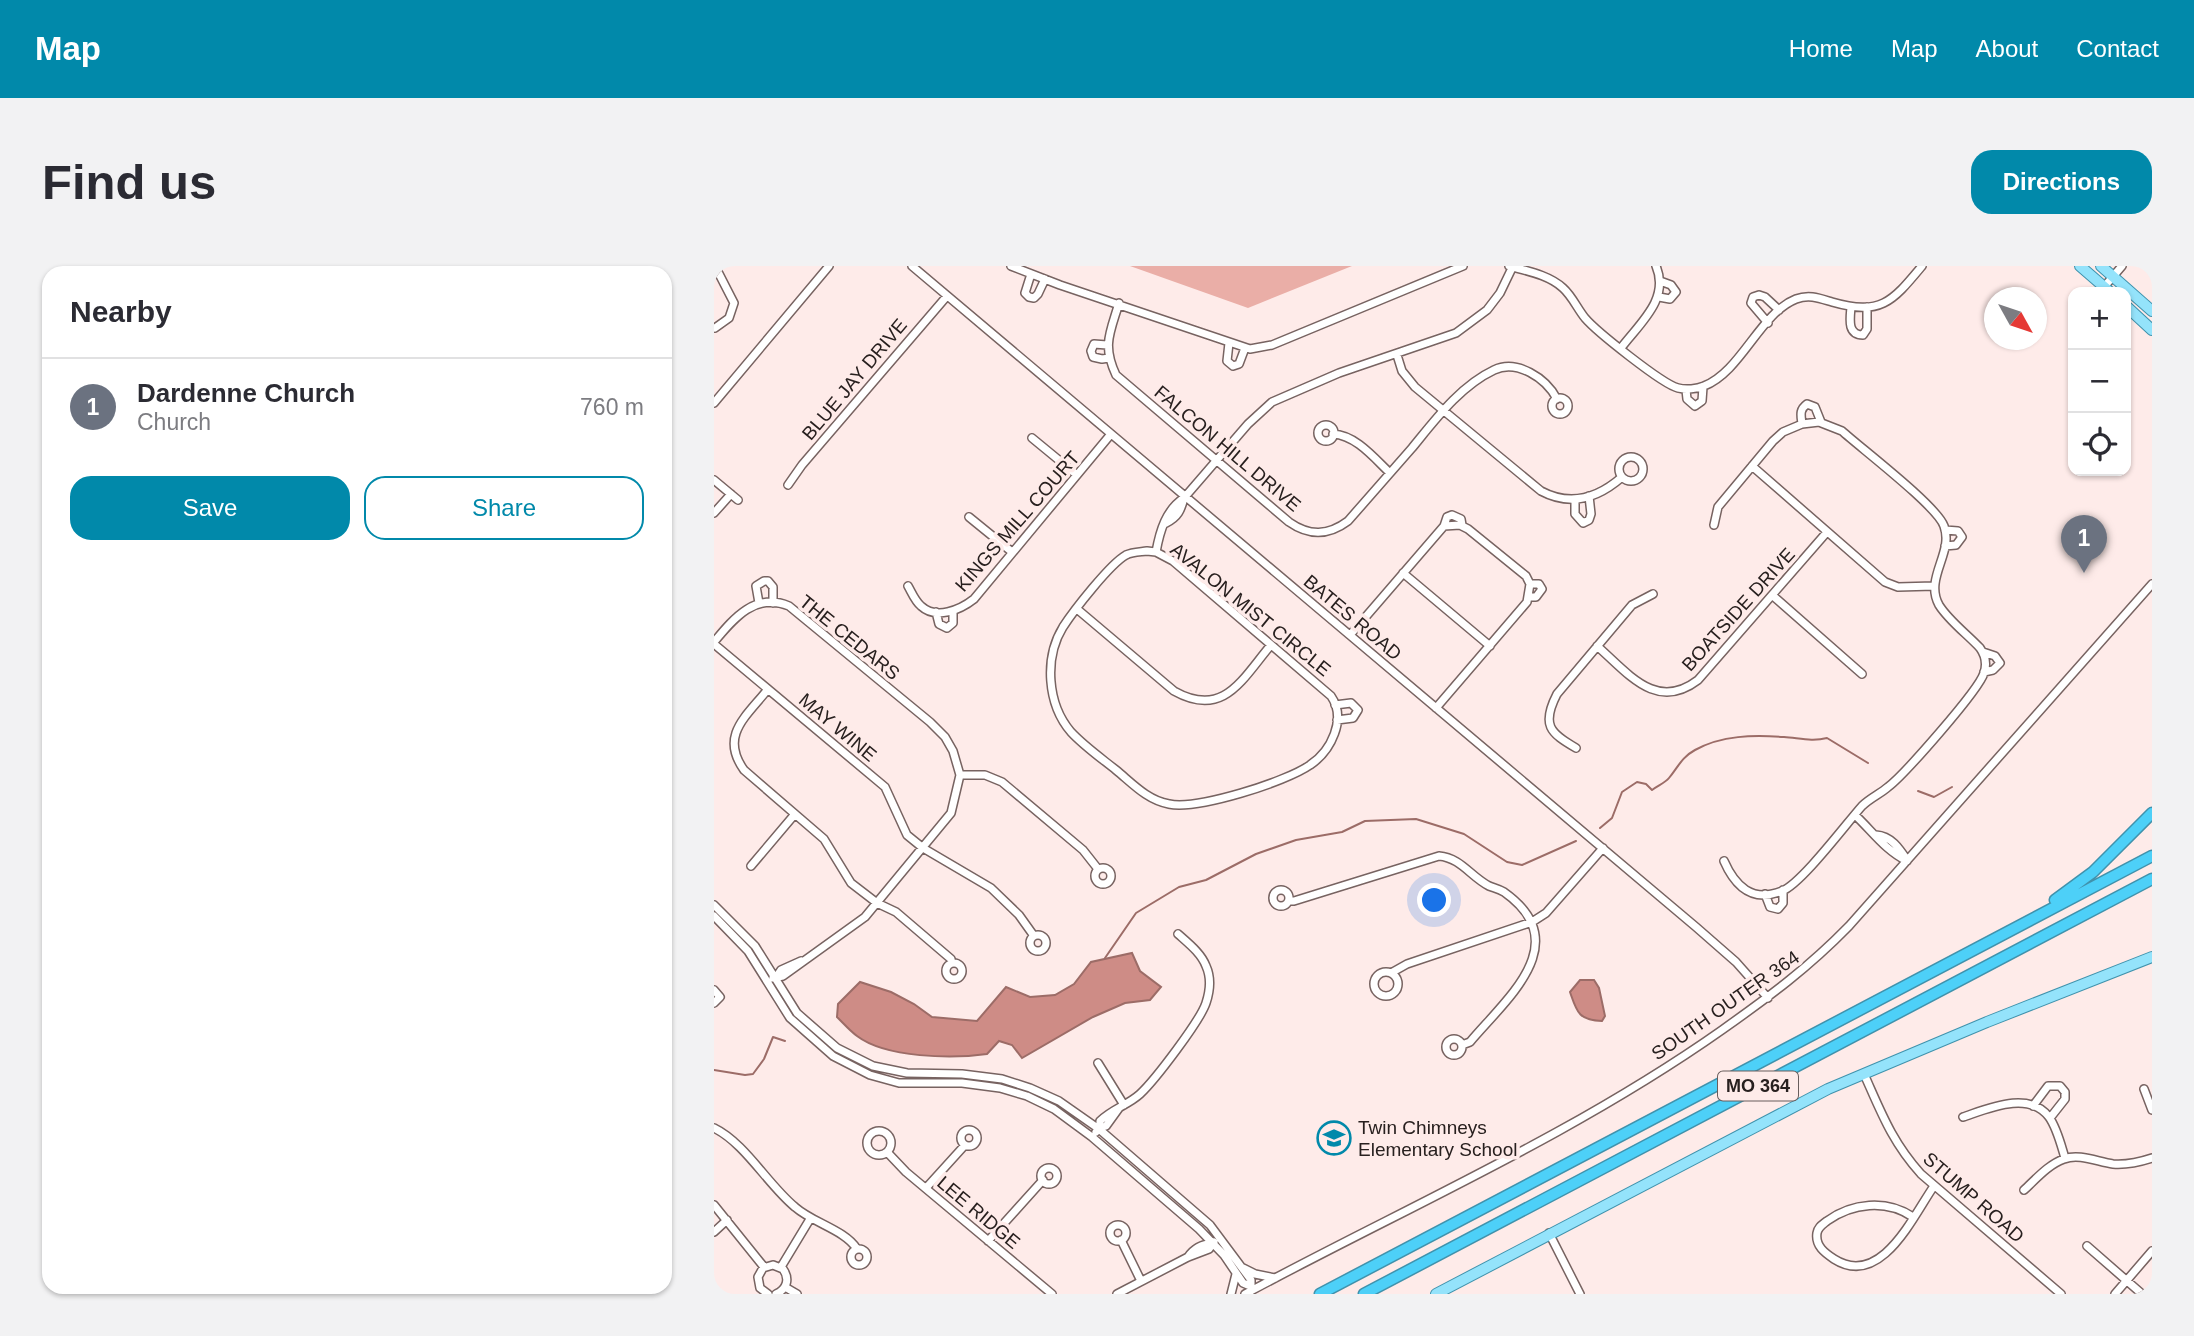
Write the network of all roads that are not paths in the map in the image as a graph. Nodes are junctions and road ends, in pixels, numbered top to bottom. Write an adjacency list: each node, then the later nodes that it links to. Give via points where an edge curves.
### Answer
1 (715, 266): 27 (street, via 734,303 729,318)
2 (829, 266): 39 (street)
3 (912, 266): 18 (street, BATES ROAD)
4 (1012, 266): 12 (street)
5 (1463, 266): 32 (street, via 1272,345)
6 (1511, 266): 33 (street, via 1565,289 1588,322); 34 (street, via 1500,293 1474,322)
7 (1656, 266): 15 (street)
8 (1922, 266): 22 (street, via 1890,300)
9 (2080, 266): 16 (main road)
10 (2101, 266): 13 (main road)
11 (2122, 266): 13 (street)
12 (1031, 274): 14 (street); 14 (street, via 1025,293 1029,297 1038,294)
13 (2113, 276): 17 (street); 25 (main road)
14 (1045, 279): 20 (street)
15 (1660, 281): 19 (street); 19 (street, via 1676,292 1670,299)
16 (2104, 287)
17 (2108, 287)
18 (947, 296): 43 (street, BATES ROAD); 52 (street, BLUE JAY DRIVE)
19 (1658, 297): 33 (street)
20 (1119, 303): 30 (street); 31 (street, FALCON HILL DRIVE)
21 (1851, 307): 22 (street); 22 (street, via 1850,326 1857,335 1867,329); 23 (street, via 1813,296 1789,302)
22 (1867, 307)
23 (1779, 310): 26 (street); 26 (street, via 1765,297 1754,298 1754,309)
24 (2131, 311): 28 (main road)
25 (2152, 311)
26 (1768, 323): 36 (street, via 1720,378)
27 (714, 327): 29 (street)
28 (2152, 330)
29 (714, 335)
30 (1229, 343): 32 (street); 32 (street, via 1227,361 1233,366 1241,361)
31 (1107, 345): 35 (street, FALCON HILL DRIVE); 35 (street, FALCON HILL DRIVE, via 1094,344 1091,351 1097,359)
32 (1245, 348)
33 (1621, 348): 37 (street, via 1653,375)
34 (1397, 355): 40 (street, via 1415,387); 46 (street, via 1272,402)
35 (1109, 358): 46 (street, FALCON HILL DRIVE, via 1116,374)
36 (1703, 387): 37 (street); 37 (street, via 1702,401 1695,406 1687,399)
37 (1686, 390)
38 (1557, 399): 40 (street, FALCON HILL DRIVE, via 1536,376 1507,367 1493,370 1469,386)
39 (714, 403)
40 (1444, 410): 48 (street, FALCON HILL DRIVE); 56 (street, via 1533,485 1550,496)
41 (1821, 422): 42 (street); 42 (street, via 1815,407 1807,404); 61 (street, via 1842,431 1926,503)
42 (1801, 424): 47 (street, via 1783,432)
43 (1111, 434): 49 (street, KINGS MILL COURT); 55 (street, BATES ROAD)
44 (1334, 434): 48 (street, via 1347,437)
45 (1032, 438): 49 (street)
46 (1217, 460): 48 (street, FALCON HILL DRIVE, via 1289,522 1310,533 1339,528); 55 (street)
47 (1752, 466): 60 (street, via 1718,507); 62 (street)
48 (1390, 473)
49 (1077, 475): 64 (street, KINGS MILL COURT)
50 (1622, 477): 54 (street, via 1603,492)
51 (714, 480): 53 (street)
52 (788, 485)
53 (730, 494): 57 (street); 58 (street)
54 (1589, 496): 56 (street); 56 (street, via 1591,514 1583,523 1576,514)
55 (1184, 498): 65 (street, via 1168,514); 79 (street, BATES ROAD)
56 (1575, 499)
57 (738, 500)
58 (714, 513)
59 (969, 517): 64 (street)
60 (1714, 525)
61 (1945, 530): 63 (street); 63 (street, via 1958,531 1962,537 1956,545)
62 (1827, 532): 70 (street, via 1885,582 1898,587); 72 (street, BOATSIDE DRIVE)
63 (1945, 546): 70 (street)
64 (1012, 552): 78 (street, KINGS MILL COURT, via 974,599)
65 (1156, 552): 76 (street, AVALON MIST CIRCLE, via 1123,557); 81 (street, AVALON MIST CIRCLE, via 1173,561)
66 (1403, 573): 67 (street, via 1444,526 1462,526); 79 (street); 82 (street)
67 (1530, 584): 73 (street); 73 (street, via 1542,589 1536,597)
68 (2152, 584): 100 (street, SOUTH OUTER 364)
69 (908, 586): 77 (street, via 923,609)
70 (1934, 586): 84 (street, via 1939,605)
71 (1653, 594): 83 (street, via 1632,605)
72 (1772, 595): 83 (street, BOATSIDE DRIVE, via 1698,680 1678,693 1646,687); 86 (street)
73 (1529, 597): 82 (street)
74 (759, 603): 75 (street, THE CEDARS); 75 (street, via 757,586 764,581 773,587); 80 (street, via 736,615)
75 (773, 603): 92 (street, THE CEDARS, via 789,606 930,722 953,751)
76 (1077, 609): 81 (street, via 1174,691 1201,702 1230,693); 90 (street, AVALON MIST CIRCLE, via 1060,631 1053,653 1051,685 1059,711 1072,732 1157,800 1200,804 1285,778 1316,760 1333,737)
77 (936, 612): 78 (street, KINGS MILL COURT); 78 (street, via 939,624 947,628 953,623)
78 (953, 612)
79 (1350, 635): 89 (street, BATES ROAD)
80 (714, 643): 87 (street, MAY WINE)
81 (1271, 645): 88 (street, AVALON MIST CIRCLE, via 1327,692)
82 (1490, 646): 89 (street)
83 (1597, 646): 91 (street, via 1551,705 1553,732)
84 (1983, 652): 85 (street); 85 (street, via 1996,656 2000,663)
85 (1984, 672): 95 (street, via 1966,700 1889,786)
86 (1862, 674)
87 (768, 689): 94 (street, via 738,726 734,750 744,770); 96 (street, MAY WINE, via 885,788 907,835)
88 (1335, 705): 90 (street, AVALON MIST CIRCLE); 90 (street, AVALON MIST CIRCLE, via 1351,703 1358,710 1353,718)
89 (1436, 708): 97 (street, BATES ROAD)
90 (1337, 720)
91 (1576, 748)
92 (960, 775): 96 (street, via 951,813); 102 (street, via 985,775 1002,782 1083,850)
93 (2152, 813): 111 (highway, via 2092,872)
94 (794, 814): 101 (street); 107 (street, via 824,839 851,883)
95 (1855, 816): 100 (street, via 1892,854); 104 (street)
96 (923, 848): 107 (street); 113 (street, MAY WINE, via 991,888 1020,915)
97 (1603, 848): 110 (street, via 1546,913); 120 (street, BATES ROAD, via 1736,962)
98 (2152, 856): 111 (highway, MO 364)
99 (1724, 861): 105 (street, via 1742,889)
100 (1907, 861): 120 (street, SOUTH OUTER 364, via 1818,958)
101 (751, 866)
102 (1098, 869)
103 (2152, 879): 170 (highway, MO 364)
104 (1783, 890): 105 (street); 105 (street, via 1778,909 1770,907)
105 (1765, 894)
106 (1289, 901): 110 (street, via 1438,856 1462,864 1505,893)
107 (877, 903): 115 (street, via 896,912); 117 (street, via 852,928)
108 (714, 905): 117 (street)
109 (714, 916): 118 (street, via 748,951)
110 (1532, 922): 116 (street); 122 (street, via 1535,955 1529,971 1470,1042)
111 (2018, 927): 169 (highway, MO 364)
112 (1178, 934): 126 (street, via 1207,967 1207,1001 1140,1094)
113 (1034, 936)
114 (2152, 957): 124 (main road)
115 (952, 963)
116 (1391, 973)
117 (777, 976): 118 (street); 132 (street, via 797,1013 838,1048 873,1066 907,1073 1002,1079 1059,1101)
118 (768, 981): 133 (street, via 790,1018 832,1056 857,1069 899,1083 1000,1088 1054,1109)
119 (714, 990): 121 (street, via 720,997)
120 (1768, 998): 158 (street, SOUTH OUTER 364, via 1611,1102)
121 (714, 1003)
122 (1462, 1045)
123 (1098, 1063): 126 (street)
124 (1864, 1073): 139 (street, STUMP ROAD, via 1897,1146); 147 (main road)
125 (2144, 1089): 128 (street)
126 (1122, 1106): 132 (street)
127 (2033, 1106): 129 (street, via 1994,1106); 130 (street); 130 (street, via 2048,1086 2060,1087 2065,1100)
128 (2152, 1110)
129 (1963, 1117)
130 (2050, 1118): 136 (street)
131 (714, 1128): 144 (street)
132 (1099, 1128): 133 (street); 148 (street)
133 (1092, 1137): 151 (street)
134 (965, 1145): 140 (street)
135 (887, 1152): 140 (street, LEE RIDGE)
136 (2065, 1158): 137 (street, via 2114,1164); 141 (street)
137 (2152, 1158)
138 (1042, 1180): 150 (street)
139 (1934, 1185): 143 (street); 173 (street, STUMP ROAD)
140 (926, 1188): 150 (street, LEE RIDGE)
141 (2024, 1190)
142 (714, 1205): 145 (street)
143 (1913, 1217): 143 (street, via 1893,1248 1866,1264 1839,1262 1824,1253 1816,1235 1820,1227 1850,1208 1876,1205)
144 (810, 1219): 153 (street, via 846,1237); 156 (street)
145 (727, 1220): 146 (street); 155 (street)
146 (714, 1232)
147 (1549, 1233): 171 (main road); 172 (street)
148 (1220, 1238): 151 (street); 157 (street)
149 (1121, 1240): 160 (street)
150 (988, 1241): 166 (street, LEE RIDGE)
151 (1213, 1243): 157 (street); 160 (street)
152 (2087, 1246): 159 (street)
153 (857, 1249)
154 (2152, 1251): 159 (street)
155 (764, 1267): 156 (street); 163 (street, via 758,1285)
156 (780, 1267): 161 (street, via 787,1277)
157 (1240, 1270): 158 (street); 162 (street); 168 (street)
158 (1276, 1278): 162 (street, SOUTH OUTER 364)
159 (2127, 1280): 174 (street); 175 (street)
160 (1141, 1282): 167 (street)
161 (785, 1287): 164 (street); 165 (street)
162 (1248, 1290)
163 (765, 1293)
164 (776, 1294)
165 (797, 1294)
166 (1052, 1294)
167 (1117, 1294)
168 (1231, 1294)
169 (1320, 1294)
170 (1364, 1294)
171 (1436, 1294)
172 (1580, 1294)
173 (2062, 1294)
174 (2115, 1294)
175 (2142, 1294)

